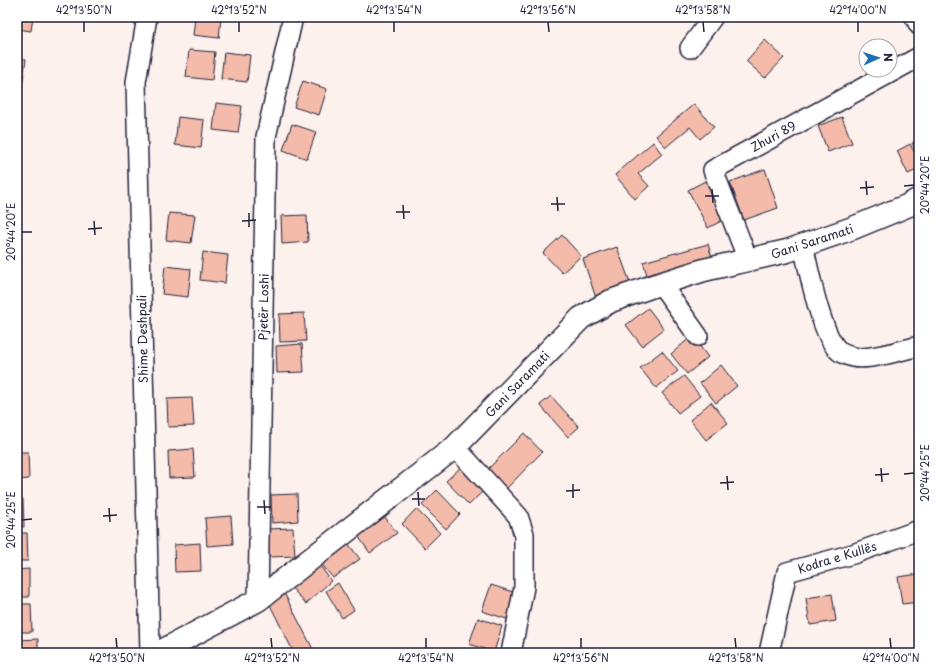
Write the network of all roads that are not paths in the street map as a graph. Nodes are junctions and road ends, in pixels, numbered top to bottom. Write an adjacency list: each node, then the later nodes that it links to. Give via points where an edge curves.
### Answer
1 (293, 17): 16 (street, Pjetër Loshi, via 266,137)
2 (713, 17): 6 (street)
3 (915, 17): 5 (street)
4 (146, 21): 17 (street, Shime Deshpali, via 136,82)
5 (919, 25)
6 (690, 48)
7 (919, 57): 10 (street, Zhuri 89, via 713,170)
8 (919, 199): 9 (street, Gani Saramati, via 853,228)
9 (803, 245): 10 (street, Gani Saramati); 13 (street, via 826,333 839,352 854,357 872,356)
10 (748, 260): 11 (street, Gani Saramati, via 704,270)
11 (661, 284): 12 (street); 14 (street, Gani Saramati, via 611,301 581,318)
12 (698, 336)
13 (919, 346)
14 (455, 447): 16 (street, Gani Saramati); 19 (street, via 518,516 524,534 524,587)
15 (919, 530): 20 (street, Kodra e Kullës, via 853,554 787,572)
16 (258, 600): 18 (street, Gani Saramati)
17 (150, 653)
18 (158, 653)
19 (511, 653)
20 (769, 653)

